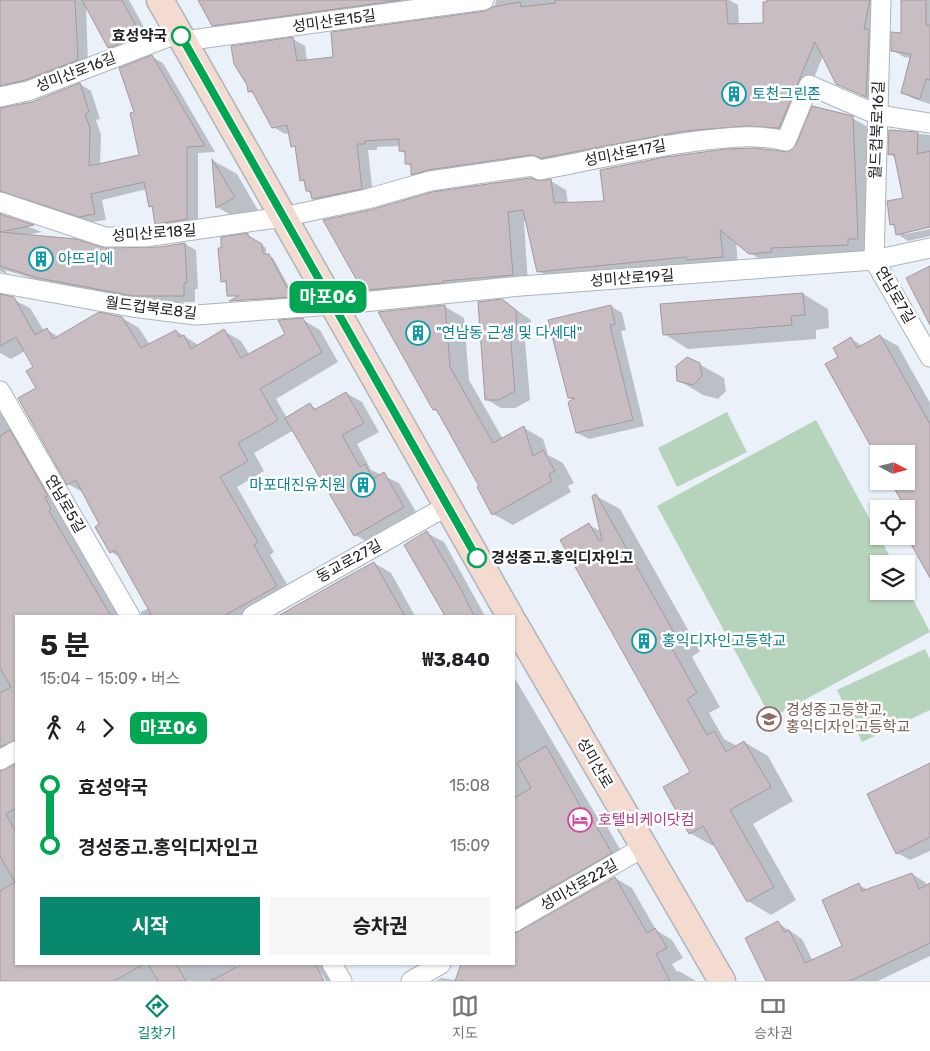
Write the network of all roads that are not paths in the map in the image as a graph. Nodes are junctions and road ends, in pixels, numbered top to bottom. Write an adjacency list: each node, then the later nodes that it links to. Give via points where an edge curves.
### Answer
1 (160, 0): 4 (street)
2 (484, 0): 4 (street, 성미산로15길)
3 (881, 0): 6 (street, 월드컵북로16길)
4 (182, 37): 5 (street, 성미산로16길, via 28,91); 9 (street)
5 (0, 97)
6 (878, 115): 7 (street, 성미산로17길); 9 (street, 성미산로17길, via 809,86 786,141 749,136 670,144 540,170 532,166 430,180 368,199); 11 (street, 월드컵북로16길)
7 (930, 123)
8 (0, 202): 9 (street, 성미산로18길, via 112,238 145,237)
9 (283, 217): 13 (street)
10 (930, 248): 11 (street, 성미산로19길)
11 (874, 260): 13 (street, 성미산로19길, via 521,286); 14 (street, 연남로7길)
12 (0, 283): 13 (street, 월드컵북로8길, via 181,315)
13 (333, 305): 16 (street)
14 (930, 357)
15 (0, 391): 17 (street, 연남로5길)
16 (447, 506): 18 (street, 동교로27길); 19 (street)
17 (129, 615)
18 (254, 615)
19 (509, 615)
20 (515, 625): 23 (street, 성미산로)
21 (15, 752): 22 (street)
22 (0, 760)
23 (644, 847): 24 (street, 성미산로22길); 29 (street, 성미산로)
24 (515, 921)
25 (333, 965): 27 (street)
26 (439, 965): 28 (street)
27 (342, 981)
28 (411, 981)
29 (722, 981)

